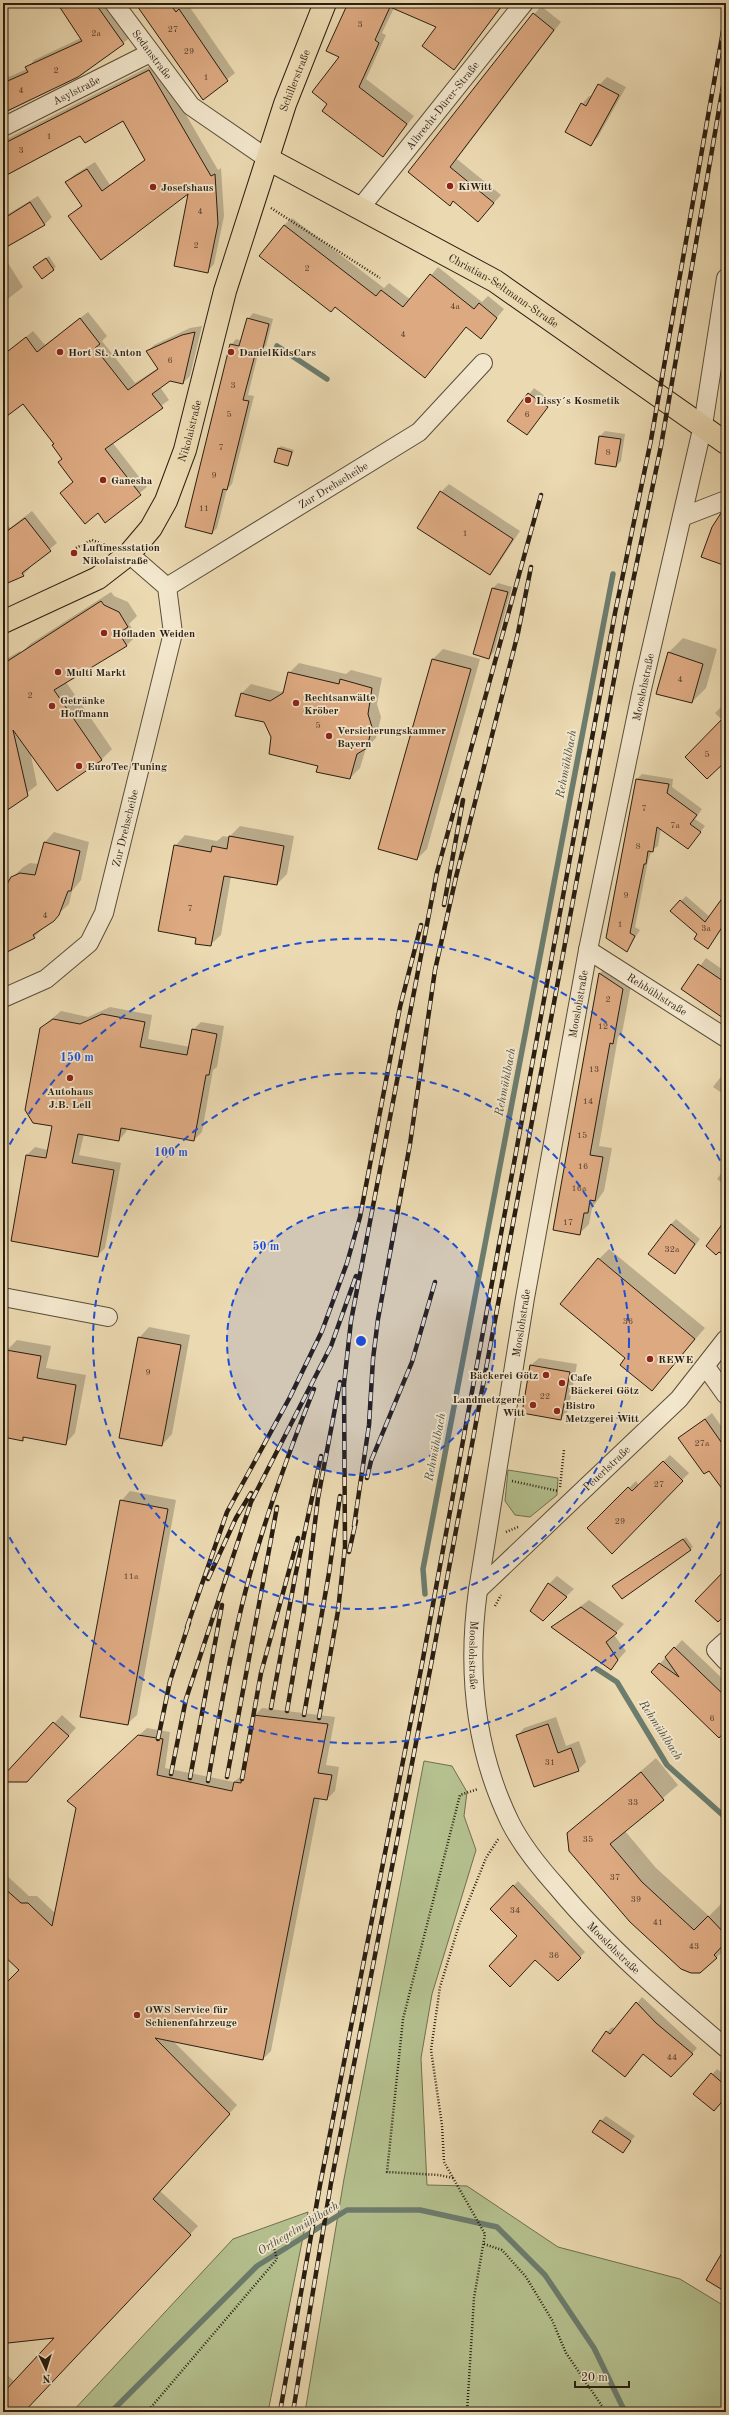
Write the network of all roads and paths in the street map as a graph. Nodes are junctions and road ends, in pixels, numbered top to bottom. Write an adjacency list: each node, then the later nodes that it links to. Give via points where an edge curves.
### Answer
1 (114, 3): 4 (street, Sedanstraße)
2 (325, 3): 6 (main road, Schillerstraße, via 285,104)
3 (524, 3): 8 (street, Albrecht-Dürer-Straße)
4 (150, 54): 5 (street, Asylstraße); 6 (street, Sedanstraße, via 191,106)
5 (3, 127)
6 (268, 159): 7 (main road, Nikolaistraße); 8 (main road, Christian-Seltmann-Straße)
7 (255, 198): 9 (path); 17 (main road, Nikolaistraße, via 225,291 185,450 166,501 151,528)
8 (361, 207): 12 (main road, Christian-Seltmann-Straße, via 495,281)
9 (380, 278)
10 (726, 278): 12 (street, Mooslohstraße)
11 (484, 363): 18 (street, Zur Drehscheibe, via 419,432)
12 (703, 425): 13 (main road, Christian-Seltmann-Straße); 15 (street, Mooslohstraße)
13 (726, 443)
14 (726, 500): 15 (street)
15 (682, 517): 20 (street, Mooslohstraße, via 642,689)
16 (76, 548): 17 (path, via 92,540)
17 (129, 554): 18 (street); 19 (main road, Nikolaistraße, via 98,578)
18 (167, 586): 21 (street, Zur Drehscheibe, via 173,633 104,913 89,944 46,979)
19 (3, 622)
20 (588, 950): 22 (street, Rehbühlstraße); 29 (street, Mooslohstraße, via 525,1298)
21 (3, 998)
22 (726, 1038)
23 (3, 1296): 24 (street)
24 (108, 1317)
25 (726, 1339): 26 (street, Peuerlstraße)
26 (706, 1367): 27 (street); 30 (street, Peuerlstraße, via 679,1399)
27 (726, 1395)
28 (564, 1450): 30 (path)
29 (496, 1478): 30 (path); 31 (street, Mooslohstraße)
30 (567, 1495): 31 (street, Peuerlstraße)
31 (478, 1590): 36 (street, Mooslohstraße, via 472,1631 473,1691 486,1756)
32 (501, 1593): 33 (path)
33 (494, 1608)
34 (726, 1641): 35 (street, via 716,1650)
35 (726, 1661)
36 (495, 1784): 37 (street, Mooslohstraße); 39 (path, via 460,1795 403,2019 387,2172)
37 (510, 1822): 38 (street, Mooslohstraße, via 538,1864 584,1919); 39 (path, via 486,1858 459,1925 440,1987 431,2050 442,2125 444,2162)
38 (726, 2048)
39 (453, 2178): 40 (path, via 485,2234)
40 (484, 2244): 43 (path, via 474,2298); 44 (path, via 502,2250 526,2277 552,2320 566,2353)
41 (273, 2245): 42 (path, via 277,2259)
42 (147, 2412)
43 (467, 2412)
44 (606, 2412)

